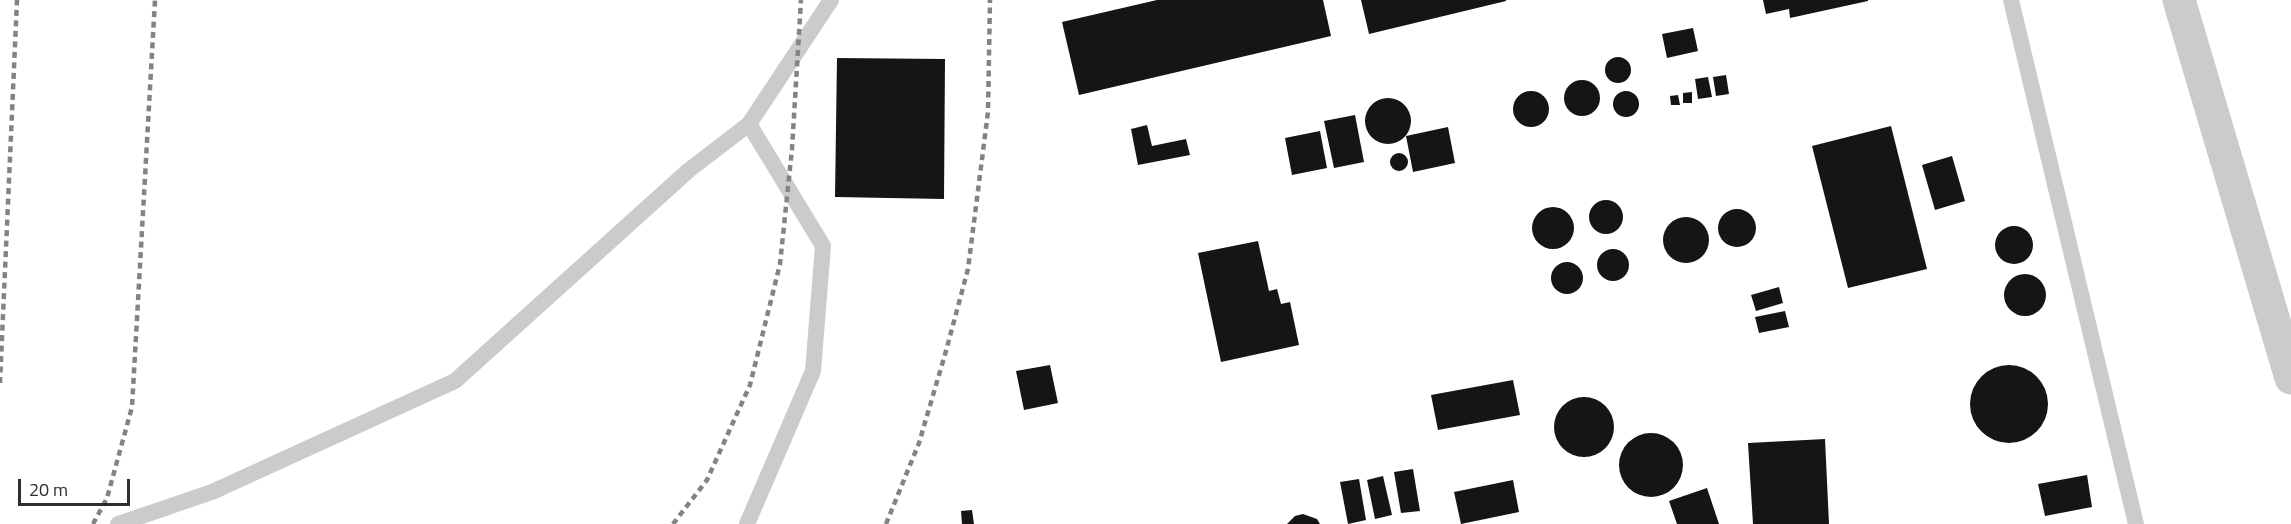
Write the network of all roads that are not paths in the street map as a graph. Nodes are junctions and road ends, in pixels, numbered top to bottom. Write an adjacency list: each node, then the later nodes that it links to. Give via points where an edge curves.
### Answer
1 (831, 0): 4 (lane)
2 (2011, 0): 8 (lane)
3 (2179, 0): 5 (street)
4 (749, 124): 6 (lane, via 689,170 455,381 212,492); 7 (lane, via 823,246 813,371)
5 (2291, 378)
6 (118, 524)
7 (747, 524)
8 (2136, 524)

